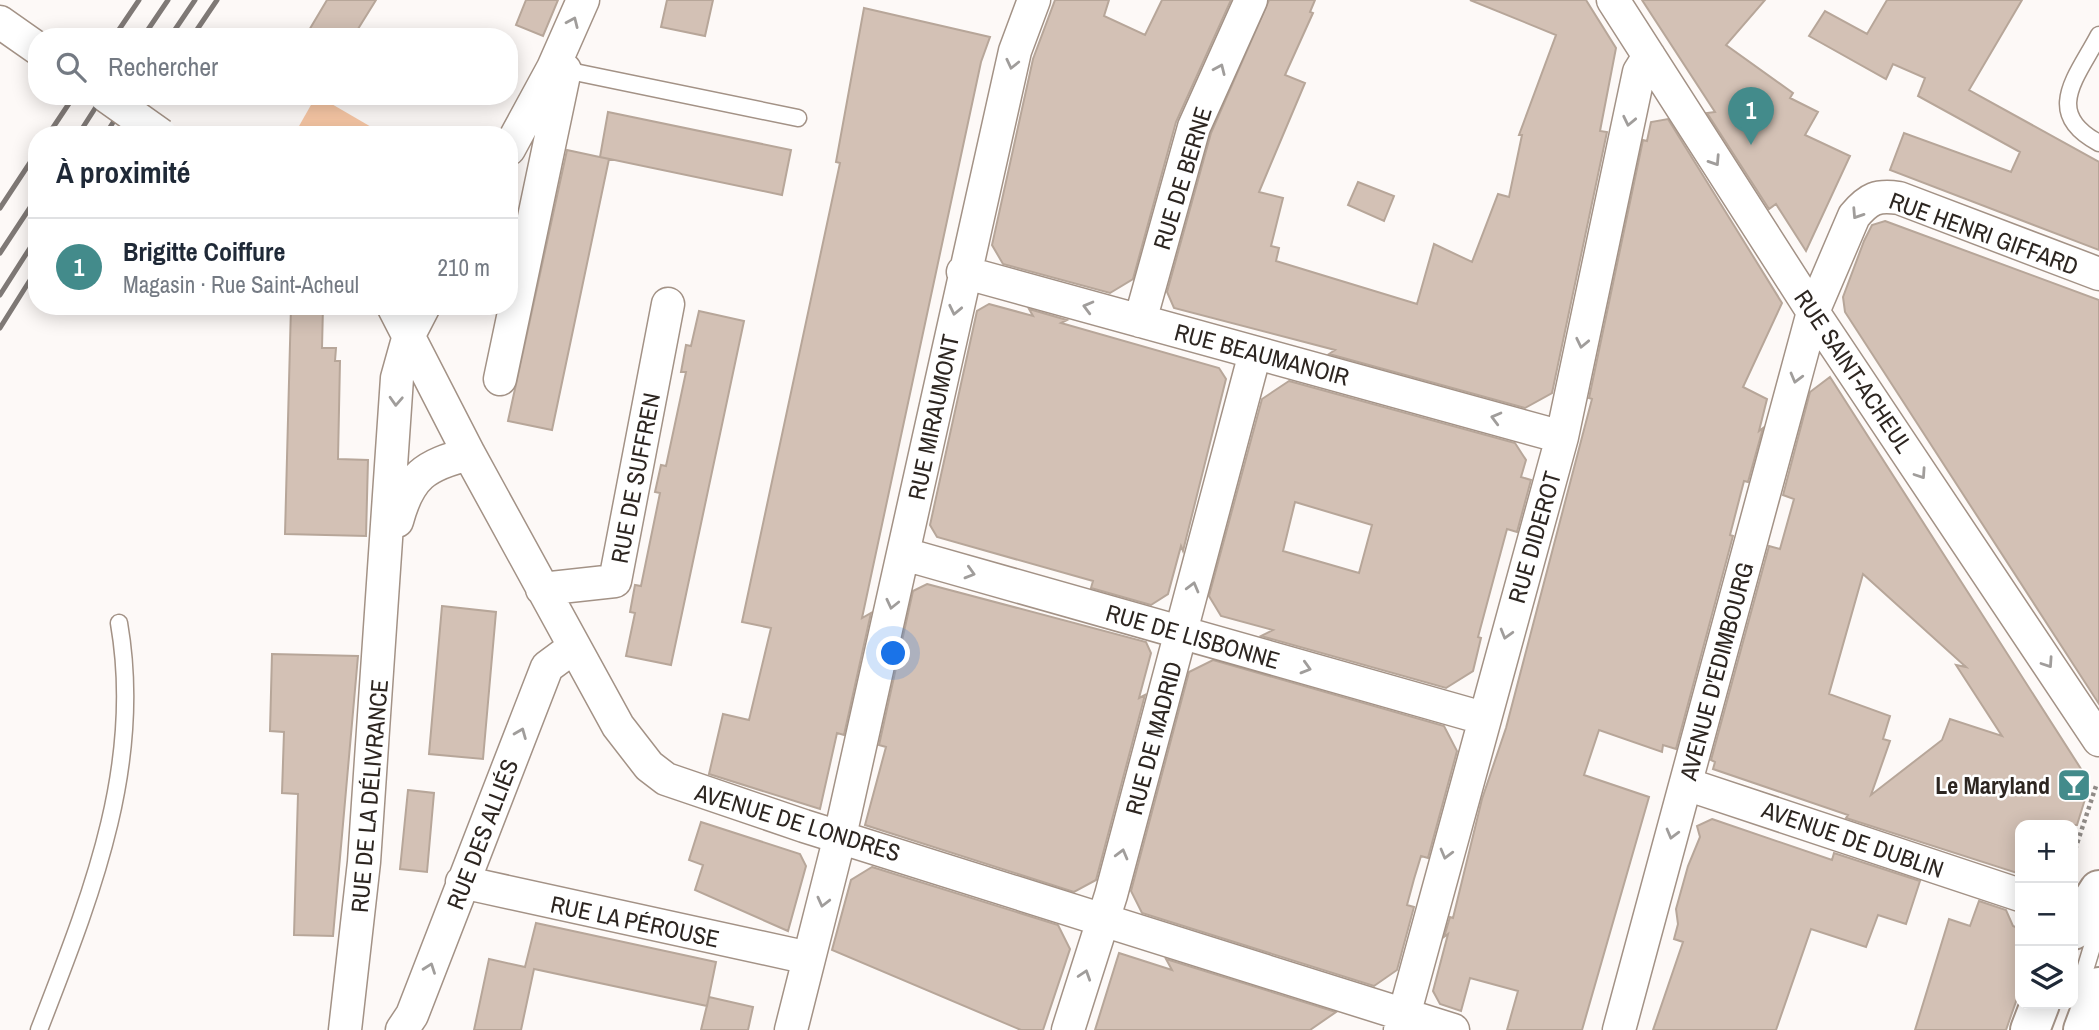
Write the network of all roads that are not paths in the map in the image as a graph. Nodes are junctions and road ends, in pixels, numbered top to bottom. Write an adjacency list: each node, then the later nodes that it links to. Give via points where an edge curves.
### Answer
1 (583, 0): 9 (street, one-way to 1)
2 (1034, 0): 15 (street, RUE MIRAUMONT, one-way to 15, via 1015,51)
3 (1251, 0): 23 (street, RUE DE BERNE, one-way to 3, via 1194,127)
4 (1613, 0): 8 (street, RUE SAINT-ACHEUL)
5 (2, 24): 7 (street)
6 (2099, 35): 14 (lane, via 2067,94 2067,114 2081,133)
7 (28, 42)
8 (1649, 56): 19 (street, RUE SAINT-ACHEUL, one-way to 19); 27 (street, RUE DIDEROT, one-way to 27, via 1639,72)
9 (559, 69): 11 (lane); 13 (street); 17 (street)
10 (119, 105): 12 (street, bridge)
11 (798, 118)
12 (149, 126)
13 (518, 135)
14 (2099, 143)
15 (963, 272): 23 (street, RUE BEAUMANOIR, one-way to 15); 29 (street, RUE MIRAUMONT, one-way to 29)
16 (2099, 274): 19 (street, RUE HENRI GIFFARD, one-way to 19, via 1899,198 1877,195 1854,216)
17 (518, 284)
18 (668, 304): 31 (street, RUE DE SUFFREN, via 615,581)
19 (1814, 312): 36 (street, RUE SAINT-ACHEUL, one-way to 36); 37 (street, AVENUE D'EDIMBOURG, one-way to 37)
20 (398, 315): 24 (street, AVENUE DE LONDRES)
21 (419, 315): 24 (street, RUE DE LA DÉLIVRANCE)
22 (512, 315): 26 (street)
23 (1140, 321): 25 (street, RUE BEAUMANOIR)
24 (409, 335): 28 (street, AVENUE DE LONDRES); 30 (street, RUE DE LA DÉLIVRANCE, one-way to 30, via 397,378)
25 (1255, 353): 27 (street, RUE BEAUMANOIR, one-way to 25); 33 (street, RUE DE MADRID, one-way to 25)
26 (500, 379)
27 (1562, 437): 35 (street, RUE DIDEROT, one-way to 35)
28 (468, 454): 30 (street, RUE DE LA DÉLIVRANCE, via 425,468 407,490); 31 (street, AVENUE DE LONDRES)
29 (904, 554): 33 (street, RUE DE LISBONNE, one-way to 33); 38 (street, RUE MIRAUMONT, one-way to 38)
30 (387, 562): 48 (street, RUE DE LA DÉLIVRANCE, via 364,862)
31 (542, 589): 34 (street, AVENUE DE LONDRES)
32 (119, 623): 47 (lane, via 127,690 116,802 86,908)
33 (1181, 632): 35 (street, RUE DE LISBONNE, one-way to 35); 42 (street, RUE DE MADRID, one-way to 33)
34 (574, 647): 38 (street, AVENUE DE LONDRES, via 618,726 649,766 685,788); 39 (street, RUE DES ALLIÉS, one-way to 34, via 547,667)
35 (1483, 718): 46 (street, RUE DIDEROT, one-way to 46)
36 (2099, 740)
37 (1686, 783): 40 (street, AVENUE DE DUBLIN); 53 (street, AVENUE D'EDIMBOURG, one-way to 53)
38 (840, 836): 42 (street, AVENUE DE LONDRES); 43 (street, RUE MIRAUMONT, one-way to 43)
39 (462, 882): 43 (street, RUE LA PÉROUSE); 49 (street, RUE DES ALLIÉS, one-way to 39, via 412,1015)
40 (2015, 893)
41 (2085, 915): 55 (lane)
42 (1104, 920): 46 (street, AVENUE DE LONDRES); 51 (street, RUE DE MADRID, one-way to 42)
43 (809, 958): 50 (street, RUE MIRAUMONT)
44 (2099, 987): 56 (main road)
45 (2038, 1009): 54 (main road)
46 (1402, 1022): 52 (street, AVENUE DE LONDRES)
47 (39, 1030)
48 (345, 1030)
49 (402, 1030)
50 (791, 1030)
51 (1068, 1030)
52 (1453, 1030)
53 (1619, 1030)
54 (2031, 1030)
55 (2066, 1030)
56 (2083, 1030)

